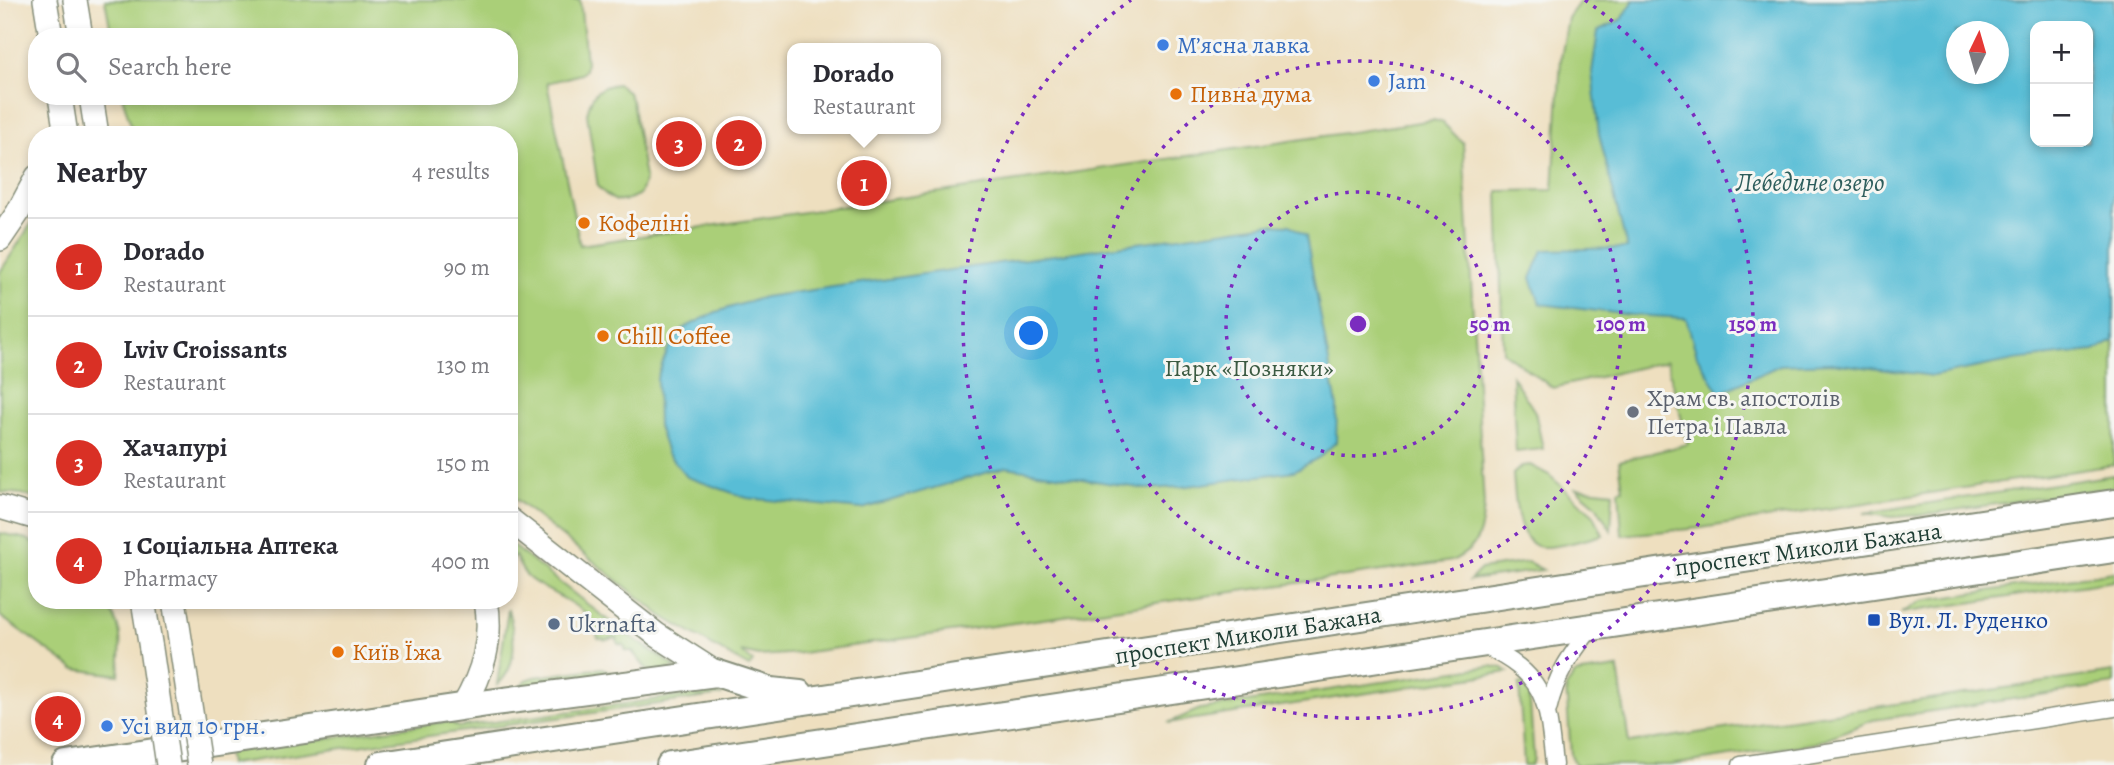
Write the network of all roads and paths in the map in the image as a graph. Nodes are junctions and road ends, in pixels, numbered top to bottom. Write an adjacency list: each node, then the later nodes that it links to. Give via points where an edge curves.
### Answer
1 (45, 0): 3 (main road)
2 (75, 0): 4 (main road)
3 (50, 28)
4 (80, 28)
5 (92, 105): 6 (main road)
6 (96, 126)
7 (28, 194): 8 (main road)
8 (0, 239)
9 (2114, 503): 20 (highway, проспект Миколи Бажана)
10 (0, 507): 11 (main road)
11 (28, 515)
12 (518, 526): 19 (main road, via 657,635)
13 (2114, 549): 17 (highway, проспект Миколи Бажана)
14 (143, 609): 26 (main road, bridge)
15 (175, 609): 27 (main road, bridge)
16 (488, 609): 21 (main road, via 488,647)
17 (1592, 627): 18 (highway, проспект Миколи Бажана); 23 (street, via 1561,670)
18 (1480, 644): 23 (street, via 1517,664 1539,689); 24 (highway, проспект Миколи Бажана)
19 (716, 673): 20 (highway, via 771,691); 21 (highway)
20 (829, 698): 28 (highway, проспект Миколи Бажана)
21 (463, 707): 25 (highway)
22 (2114, 708): 32 (street)
23 (1548, 710): 31 (street)
24 (840, 739): 29 (highway, проспект Миколи Бажана); 30 (highway)
25 (66, 765)
26 (168, 765)
27 (199, 765)
28 (381, 765)
29 (670, 765)
30 (801, 765)
31 (1554, 765)
32 (1741, 765)

